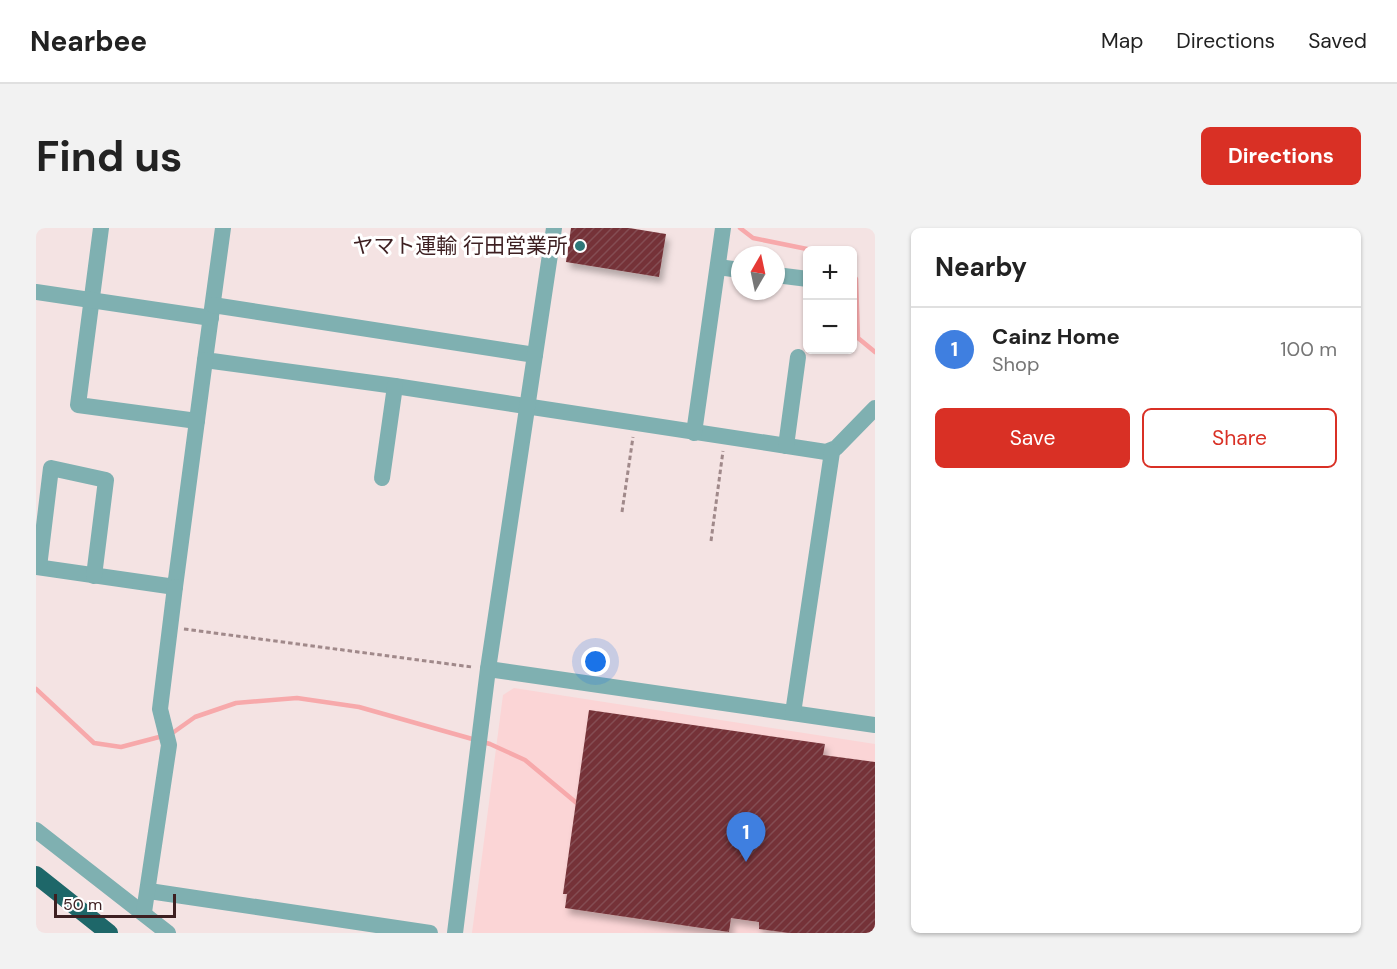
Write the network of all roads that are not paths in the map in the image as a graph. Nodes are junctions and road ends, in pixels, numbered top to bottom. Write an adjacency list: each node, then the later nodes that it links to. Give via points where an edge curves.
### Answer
1 (101, 228): 10 (street)
2 (223, 228): 11 (street)
3 (554, 228): 12 (street)
4 (723, 228): 5 (street)
5 (718, 267): 6 (street); 19 (street)
6 (731, 269)
7 (785, 276): 8 (street)
8 (803, 278)
9 (36, 292): 10 (street)
10 (91, 301): 11 (street); 18 (street, via 78,405)
11 (212, 312): 12 (street); 14 (street)
12 (535, 355): 16 (street)
13 (798, 357): 20 (street)
14 (205, 360): 15 (street); 18 (street)
15 (395, 386): 16 (street); 22 (street)
16 (528, 408): 19 (street); 26 (street)
17 (875, 408): 21 (street)
18 (197, 421): 25 (street)
19 (694, 433): 20 (street)
20 (786, 446): 21 (street)
21 (832, 452): 27 (street)
22 (382, 478)
23 (37, 567): 24 (street); 24 (street, via 51,468 106,480)
24 (94, 576): 25 (street)
25 (175, 587): 31 (street, via 160,709 169,744)
26 (488, 669): 27 (street); 36 (street)
27 (793, 713): 28 (street)
28 (875, 725)
29 (36, 830): 32 (street)
30 (36, 875): 33 (highway)
31 (149, 891): 32 (street); 35 (street)
32 (144, 912): 34 (street)
33 (110, 933)
34 (168, 933)
35 (430, 933)
36 (455, 933)

